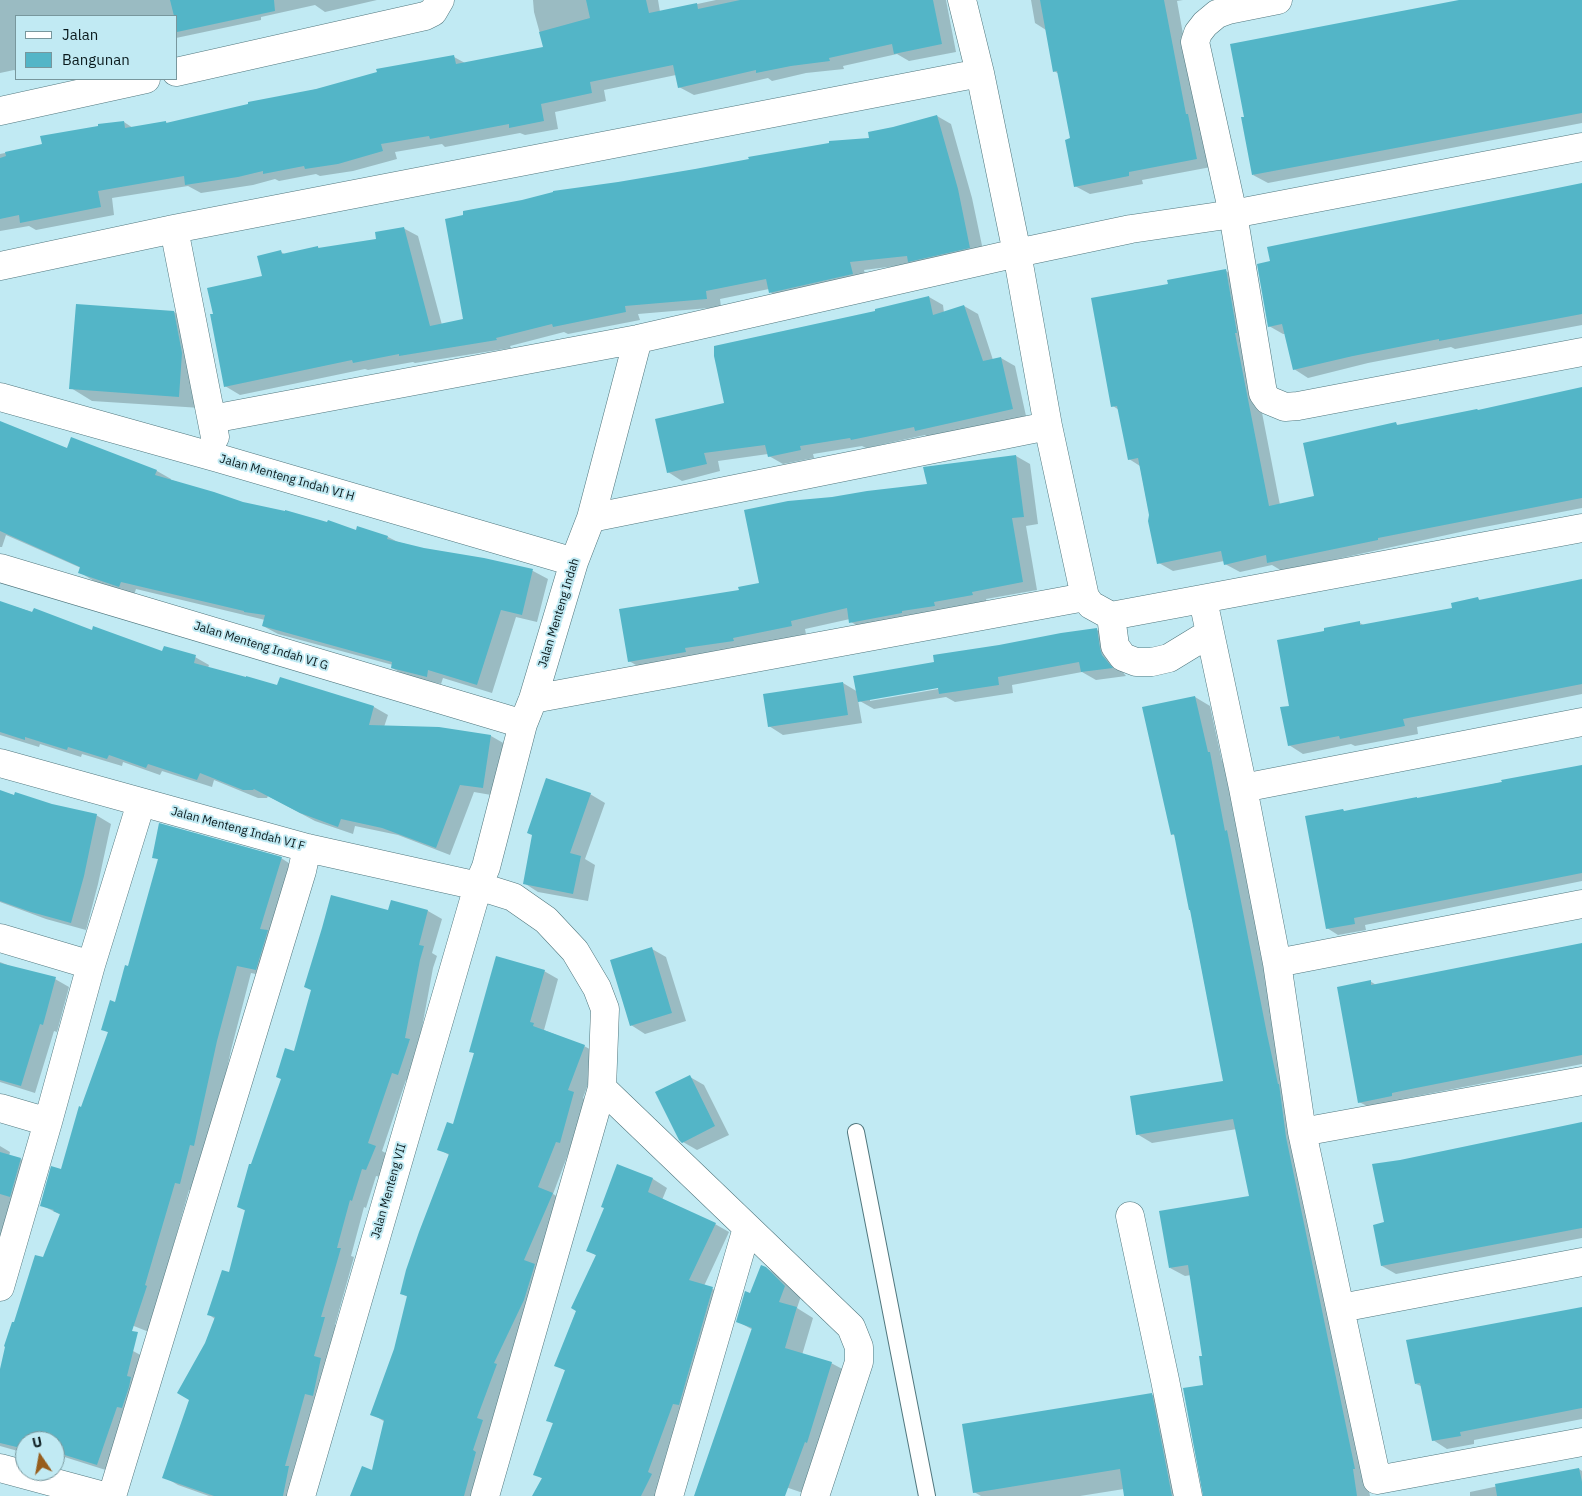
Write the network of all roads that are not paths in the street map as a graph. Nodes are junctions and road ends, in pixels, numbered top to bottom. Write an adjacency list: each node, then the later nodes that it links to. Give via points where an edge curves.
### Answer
1 (440, 0): 4 (street, via 433,12 425,16)
2 (962, 0): 5 (street)
3 (1278, 0): 9 (street, via 1217,14 1205,24 1195,42)
4 (178, 72)
5 (980, 73): 10 (street); 11 (street)
6 (141, 80): 7 (street)
7 (0, 111)
8 (1582, 147): 9 (street)
9 (1233, 214): 11 (street, via 1131,229); 14 (street, via 1263,393 1275,403 1298,406)
10 (174, 229): 12 (street); 16 (street)
11 (1017, 253): 13 (street); 17 (street)
12 (0, 266)
13 (638, 339): 16 (street); 19 (street, Jalan Menteng Indah)
14 (1582, 352)
15 (0, 397): 18 (street, Jalan Menteng Indah VI H)
16 (212, 418): 18 (street)
17 (1048, 426): 19 (street); 23 (street)
18 (218, 458): 21 (street, Jalan Menteng Indah VI H)
19 (591, 518): 21 (street, Jalan Menteng Indah)
20 (1582, 528): 24 (street)
21 (574, 562): 27 (street, Jalan Menteng Indah)
22 (0, 568): 29 (street, Jalan Menteng Indah VI G)
23 (1085, 597): 25 (street, via 1091,605); 27 (street)
24 (1202, 600): 25 (street); 26 (street)
25 (1111, 616): 26 (street, via 1115,646 1123,656 1136,662 1169,658)
26 (1210, 633): 31 (street)
27 (533, 699): 29 (street, Jalan Menteng Indah)
28 (1582, 722): 31 (street)
29 (523, 724): 34 (street, Jalan Menteng Indah, via 486,868)
30 (0, 763): 32 (street, Jalan Menteng Indah VI F)
31 (1243, 788): 37 (street)
32 (142, 802): 33 (street, Jalan Menteng Indah VI F); 38 (street)
33 (308, 848): 34 (street, Jalan Menteng Indah VI F); 53 (street)
34 (478, 886): 40 (street, Jalan Menteng Indah VI F, via 513,898 546,920 575,951 597,988 605,1009); 54 (street, Jalan Menteng VII)
35 (1582, 904): 37 (street)
36 (0, 938): 38 (street)
37 (1277, 963): 44 (street)
38 (91, 965): 42 (street)
39 (1582, 1081): 44 (street)
40 (602, 1088): 46 (street); 55 (street, Jalan Menteng Indah VI F)
41 (0, 1108): 42 (street)
42 (48, 1122): 48 (street)
43 (856, 1132): 58 (lane)
44 (1302, 1132): 49 (street)
45 (1130, 1216): 59 (street)
46 (747, 1228): 56 (street); 57 (street, via 851,1327 859,1347 859,1362)
47 (1582, 1262): 49 (street)
48 (0, 1287)
49 (1341, 1308): 50 (street, via 1377,1480)
50 (1582, 1442)
51 (0, 1468): 52 (street)
52 (104, 1496)
53 (112, 1496)
54 (301, 1496)
55 (485, 1496)
56 (669, 1496)
57 (815, 1496)
58 (927, 1496)
59 (1188, 1496)

